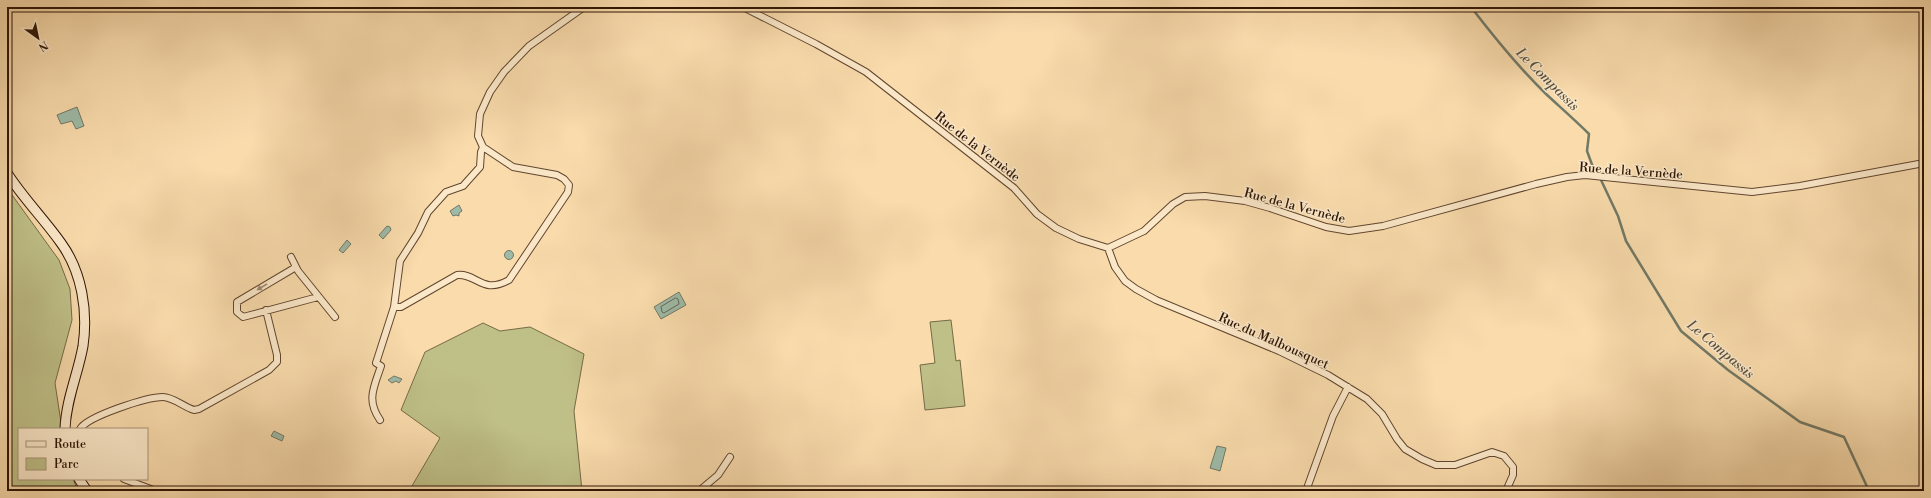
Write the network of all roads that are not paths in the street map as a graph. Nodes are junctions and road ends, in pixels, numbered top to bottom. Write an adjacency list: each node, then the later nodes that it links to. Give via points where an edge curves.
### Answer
1 (584, 7): 3 (street, via 529,46 504,72 490,92 480,114 478,136)
2 (743, 7): 6 (street, Rue de la Vernède, via 866,72 1014,188 1036,214 1056,228 1079,239)
3 (483, 147): 10 (street, via 480,167 463,186 446,192 434,204 406,250 397,275); 10 (street, via 513,167 557,175 569,185 568,192 509,280 495,286 457,275 401,307)
4 (1924, 163): 6 (street, Rue de la Vernède, via 1800,186 1752,192 1585,176 1567,177 1491,195 1383,226 1349,231 1326,227 1245,202 1205,196 1185,197 1173,204 1144,232)
5 (7, 173): 15 (main road, via 16,188 62,244 82,293 85,312 83,347 65,412)
6 (1108, 248): 13 (street, Rue du Malbousquet, via 1115,267 1125,281 1136,289 1156,300 1279,351)
7 (291, 257): 8 (street)
8 (296, 267): 9 (street); 11 (street, one-way to 11, via 238,302 237,312 243,317)
9 (318, 297): 11 (street); 12 (street)
10 (394, 307): 14 (street, via 376,364 381,366 371,404)
11 (266, 310): 16 (street, via 277,355 277,362 269,370 199,409 194,410 163,397 104,413 83,424)
12 (335, 317)
13 (1348, 387): 23 (street, via 1333,416); 24 (street, Rue du Malbousquet, via 1375,405 1405,449 1422,459 1436,465 1455,465 1492,452 1504,456 1513,467 1513,475)
14 (380, 420)
15 (65, 428)
16 (81, 428)
17 (730, 457): 22 (street, via 718,476)
18 (80, 480): 20 (main road)
19 (127, 480): 21 (street)
20 (87, 491)
21 (156, 491)
22 (699, 491)
23 (1306, 491)
24 (1506, 491)

